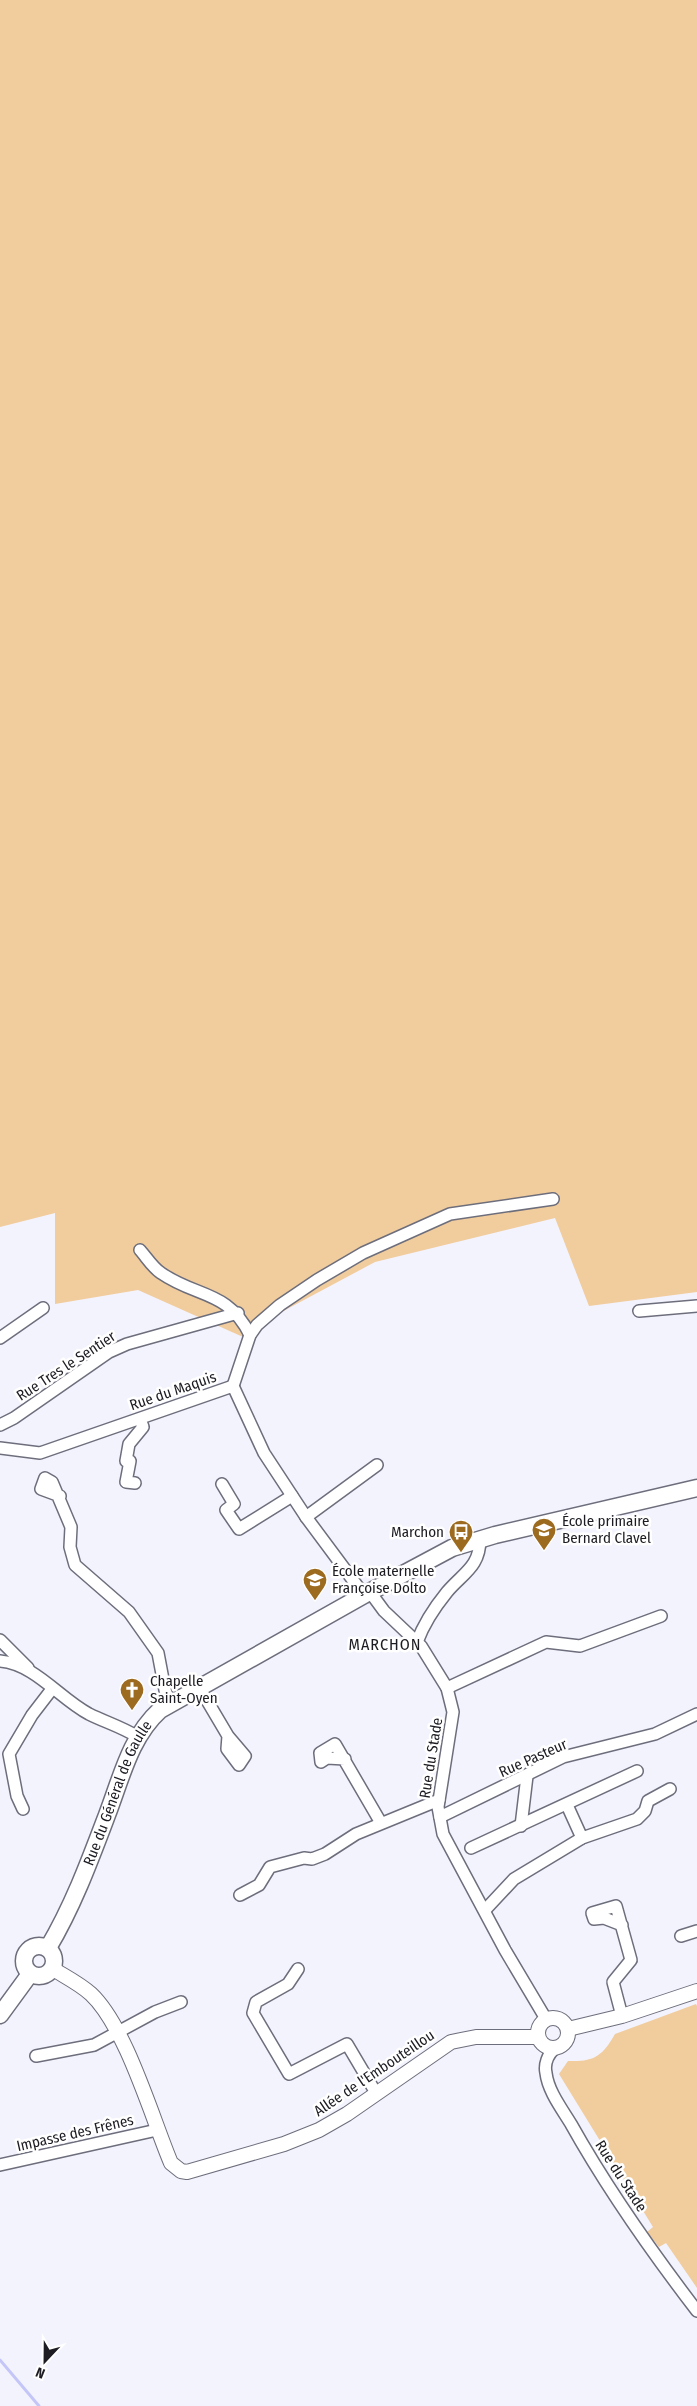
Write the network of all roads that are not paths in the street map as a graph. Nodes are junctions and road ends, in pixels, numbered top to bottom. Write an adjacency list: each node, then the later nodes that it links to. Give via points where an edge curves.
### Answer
1 (553, 1199): 7 (street, via 450,1214 363,1253 280,1305 257,1325)
2 (140, 1250): 6 (street, via 159,1272)
3 (697, 1306): 5 (street)
4 (43, 1308): 8 (street)
5 (639, 1311)
6 (238, 1313): 7 (street); 11 (street, Rue Tres le Sentier, via 109,1352)
7 (250, 1336): 9 (street)
8 (0, 1338)
9 (233, 1386): 10 (street, Rue du Maquis); 18 (street, Rue du Maquis, via 264,1452)
10 (140, 1419): 12 (street, Rue du Maquis, via 40,1453); 14 (street, via 143,1427 129,1444 126,1461 130,1461 126,1482)
11 (0, 1425)
12 (0, 1448)
13 (377, 1465): 19 (street)
14 (135, 1483)
15 (222, 1484): 18 (street, via 234,1504 226,1510 239,1529)
16 (697, 1488): 20 (main road, Rue du Général de Gaulle)
17 (60, 1496): 30 (street, via 71,1527 70,1547 75,1565 129,1612 158,1654)
18 (292, 1496): 19 (street, Rue du Maquis)
19 (306, 1517): 21 (street, Rue du Maquis)
20 (480, 1539): 21 (main road, Rue du Général de Gaulle, via 440,1554); 24 (street, via 477,1560 423,1624)
21 (367, 1593): 24 (street, Rue du Stade); 27 (main road, Rue du Général de Gaulle)
22 (661, 1616): 28 (street, via 580,1646 546,1642)
23 (0, 1640): 26 (street)
24 (417, 1642): 28 (street, Rue du Stade)
25 (0, 1661): 26 (street)
26 (34, 1674): 29 (street)
27 (199, 1687): 30 (main road, Rue du Général de Gaulle); 33 (street)
28 (447, 1688): 38 (street, Rue du Stade, via 453,1712)
29 (52, 1689): 32 (street, via 90,1715); 40 (street, via 9,1754 17,1796)
30 (170, 1703): 32 (main road, Rue du Général de Gaulle, via 152,1717)
31 (697, 1714): 36 (street, Rue Pasteur, via 655,1734 563,1757)
32 (138, 1736): 51 (main road, Rue du Général de Gaulle, via 86,1870)
33 (228, 1736)
34 (344, 1759): 42 (street)
35 (637, 1771): 39 (street)
36 (526, 1776): 41 (street, Rue Pasteur); 43 (street)
37 (670, 1789): 44 (street, via 648,1801 645,1811 637,1819)
38 (439, 1800): 41 (street, Rue du Stade); 42 (street)
39 (567, 1805): 43 (street); 44 (street)
40 (23, 1809)
41 (440, 1817): 47 (street, Rue du Stade, via 443,1834)
42 (381, 1823): 46 (street, via 325,1854 270,1867 259,1885)
43 (521, 1826): 45 (street)
44 (582, 1838): 47 (street, via 514,1879)
45 (471, 1848)
46 (240, 1895)
47 (485, 1910): 59 (street, Rue du Stade)
48 (622, 1926): 58 (street, via 631,1960 613,1982)
49 (697, 1931): 50 (street)
50 (681, 1936)
51 (48, 1948): 52 (main road, via 55,1960); 54 (main road, via 34,1946 27,1952 24,1961)
52 (53, 1969): 54 (main road, via 45,1976); 61 (street, Allée de l'Embouteillou, via 91,1994)
53 (298, 1969): 65 (street, via 288,1984 256,2002 253,2013 289,2074 347,2044)
54 (30, 1974): 57 (main road)
55 (697, 1991): 58 (street)
56 (181, 2002): 61 (street)
57 (0, 2015)
58 (622, 2016): 60 (street)
59 (546, 2019): 60 (street, via 559,2019); 62 (street, via 538,2030)
60 (568, 2029): 63 (street, via 566,2042)
61 (117, 2032): 64 (street, via 94,2045); 66 (street, Allée de l'Embouteillou)
62 (538, 2037): 63 (street, via 547,2047); 65 (street, Allée de l'Embouteillou, via 476,2037 451,2042)
63 (554, 2048): 68 (street, Rue du Stade, via 549,2055 546,2073 553,2093 591,2160 660,2263)
64 (36, 2056)
65 (376, 2093): 66 (street, Allée de l'Embouteillou, via 319,2130 284,2144 187,2172 171,2164)
66 (157, 2130): 67 (street, Impasse des Frênes)
67 (0, 2165)
68 (697, 2311)

